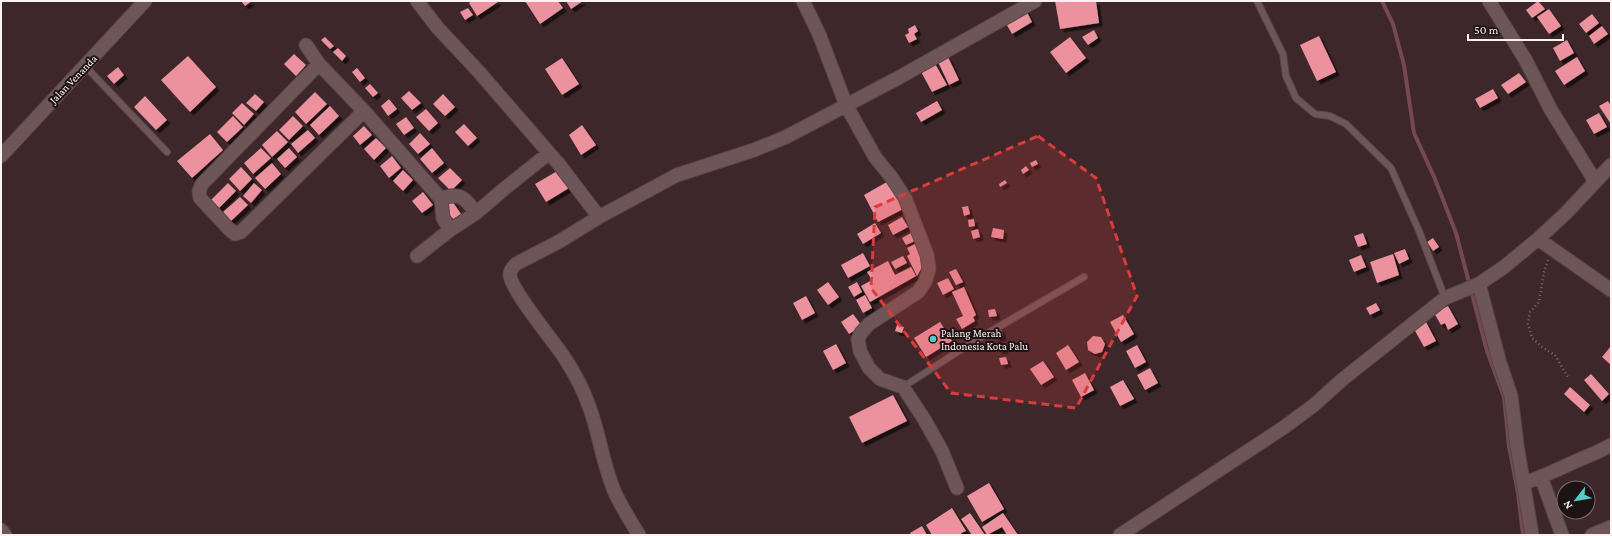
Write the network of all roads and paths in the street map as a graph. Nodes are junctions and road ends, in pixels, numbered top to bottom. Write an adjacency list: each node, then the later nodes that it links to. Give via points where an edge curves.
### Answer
1 (145, 1): 9 (street, Jalan Venanda)
2 (417, 1): 13 (street)
3 (803, 1): 10 (street, via 819,34)
4 (1035, 1): 10 (street)
5 (1257, 1): 27 (lane, via 1283,54 1286,76 1296,98 1315,114 1330,116 1346,124 1391,168)
6 (1490, 1): 16 (street, via 1551,110)
7 (306, 45): 8 (street)
8 (319, 64): 11 (street); 11 (street, via 202,184 200,198 228,228 235,234 241,232)
9 (85, 66): 12 (lane); 14 (street, Jalan Venanda)
10 (846, 105): 19 (street, via 754,150 677,175); 29 (street, via 875,157 905,198 927,255 929,269 926,282 918,292 869,324 858,339 860,351 869,368 880,378)
11 (364, 111): 17 (street)
12 (167, 152)
13 (549, 153): 18 (street); 19 (street)
14 (1, 156)
15 (1611, 165): 16 (street)
16 (1595, 181): 21 (street)
17 (441, 199): 18 (street, via 459,195); 20 (street, via 442,218)
18 (476, 213): 20 (street)
19 (599, 217): 37 (street, via 516,264 510,275 528,308 557,346 581,386 616,495)
20 (450, 230): 23 (street)
21 (1538, 239): 22 (street); 25 (street)
22 (1552, 250): 26 (street); 28 (path, via 1544,272 1540,302 1530,312 1528,324 1532,338 1555,355)
23 (417, 256)
24 (1084, 277): 29 (lane, via 976,340)
25 (1472, 287): 27 (street); 32 (street, via 1488,319 1511,396)
26 (1611, 290)
27 (1445, 298): 38 (street, via 1283,428)
28 (1569, 379)
29 (903, 387): 33 (street, via 942,451)
30 (1611, 445): 31 (street)
31 (1541, 477): 32 (street); 40 (street)
32 (1524, 483): 39 (street)
33 (957, 488)
34 (1611, 527): 41 (street)
35 (1, 530): 36 (street)
36 (5, 535)
37 (639, 535)
38 (1120, 535)
39 (1532, 535)
40 (1562, 535)
41 (1592, 535)

